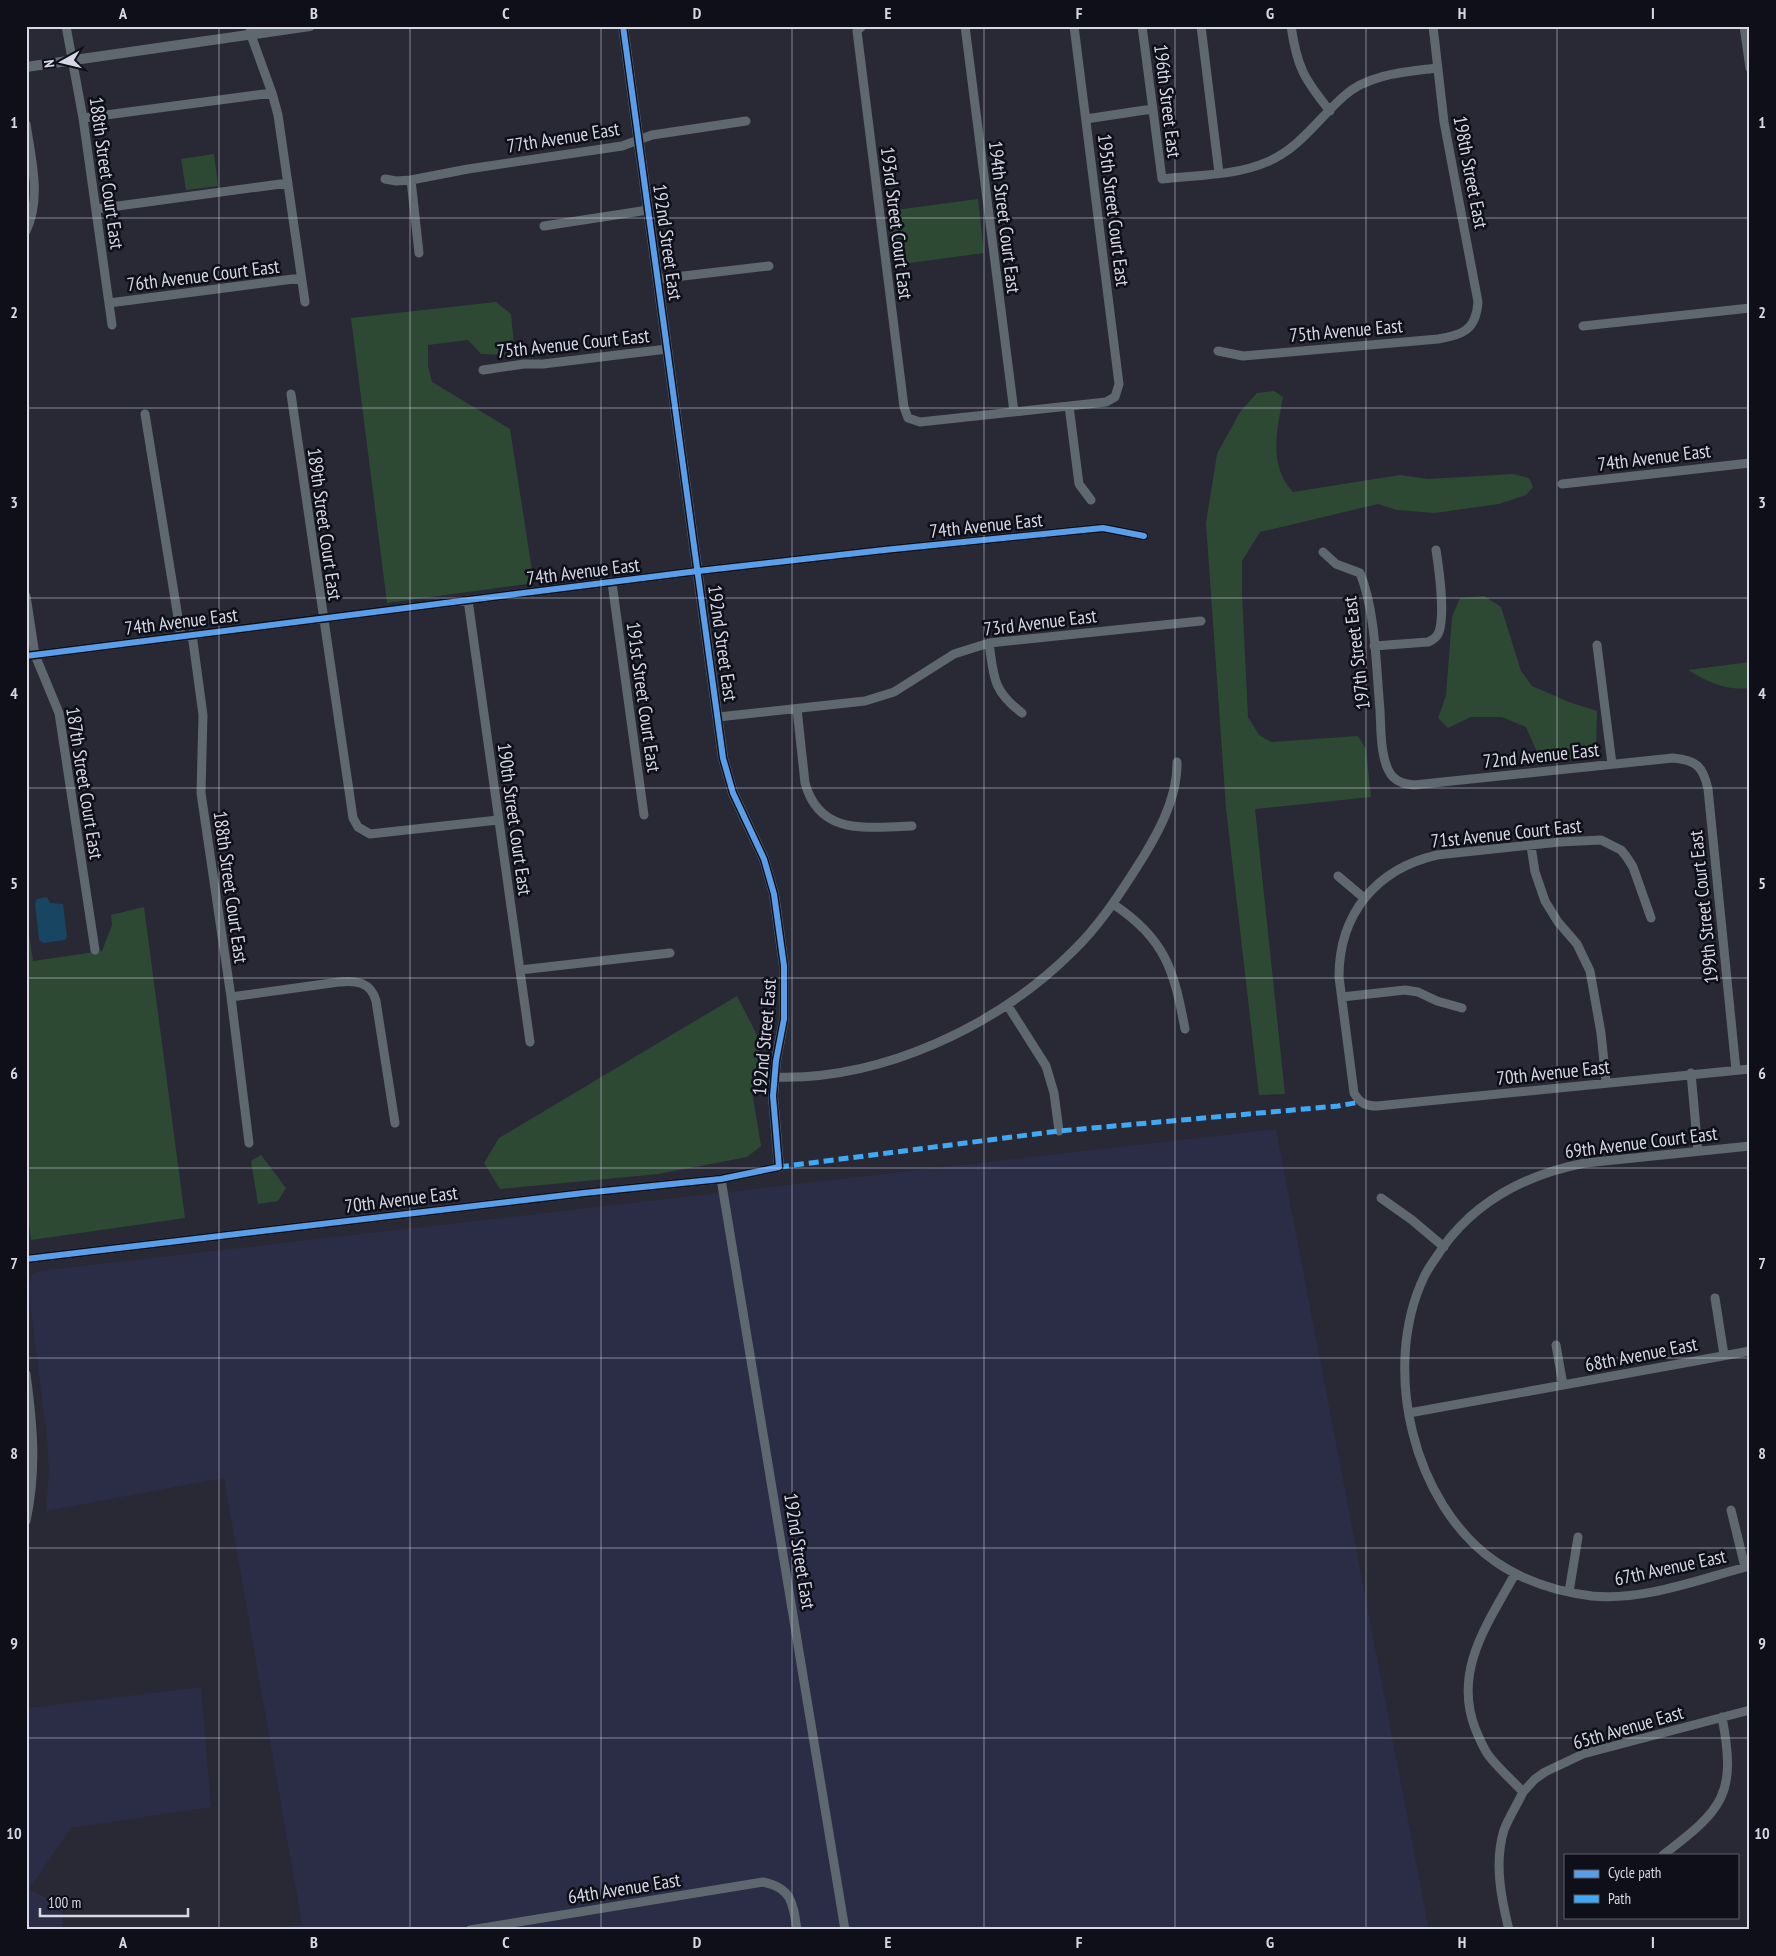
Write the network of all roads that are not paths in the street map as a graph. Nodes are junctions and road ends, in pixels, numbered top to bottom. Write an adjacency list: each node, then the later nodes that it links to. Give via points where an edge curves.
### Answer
1 (66, 26): 13 (street, 188th Street Court East)
2 (310, 26): 12 (street)
3 (623, 26): 24 (street, 192nd Street East)
4 (965, 26): 48 (street, 194th Street Court East)
5 (1074, 26): 21 (street, 195th Street Court East)
6 (1142, 26): 18 (street, 196th Street East)
7 (1201, 26): 25 (street)
8 (1291, 26): 19 (street, via 1294,52 1302,72)
9 (1432, 26): 15 (street, 198th Street East)
10 (1744, 26): 16 (street)
11 (859, 29): 48 (street, 193rd Street Court East, via 904,407 908,418 932,422)
12 (250, 30): 13 (street); 17 (street)
13 (72, 59): 14 (street); 20 (street, 188th Street Court East)
14 (26, 66)
15 (1437, 68): 19 (street, via 1394,74 1361,85 1344,95); 40 (street, 198th Street East, via 1478,302)
16 (1750, 68)
17 (272, 93): 20 (street); 28 (street)
18 (1152, 109): 21 (street); 25 (street, 196th Street East, via 1162,179)
19 (1330, 111): 25 (street, via 1289,150 1266,163)
20 (84, 118): 29 (street, 188th Street Court East)
21 (1086, 119): 47 (street, 195th Street Court East, via 1119,384 1115,397 1106,402)
22 (746, 121): 24 (street, 77th Avenue East)
23 (26, 124): 32 (street, via 35,197)
24 (638, 139): 27 (street, 77th Avenue East, via 622,146 468,168); 30 (street, 192nd Street East)
25 (1220, 173)
26 (385, 178): 27 (street, 77th Avenue East)
27 (411, 180): 33 (street)
28 (288, 183): 29 (street); 35 (street)
29 (96, 209): 38 (street, 188th Street Court East)
30 (648, 210): 31 (street); 36 (street, 192nd Street East)
31 (544, 226)
32 (26, 231)
33 (419, 253)
34 (769, 266): 36 (street)
35 (301, 278): 37 (street); 38 (street, 76th Avenue Court East)
36 (658, 279): 43 (street, 192nd Street East)
37 (306, 302)
38 (109, 303): 41 (street, 188th Street Court East)
39 (1750, 308): 42 (street)
40 (1473, 323): 44 (street, 75th Avenue East, via 1456,336 1438,339 1243,356)
41 (112, 325)
42 (1582, 326)
43 (667, 349): 45 (street, 75th Avenue Court East); 56 (street, 192nd Street East)
44 (1218, 351)
45 (483, 370)
46 (291, 394): 60 (street, 189th Street Court East)
47 (1069, 406): 48 (street); 52 (street, via 1079,484)
48 (1014, 412)
49 (145, 414): 63 (street)
50 (1750, 462): 51 (street, 74th Avenue East)
51 (1562, 484)
52 (1091, 500)
53 (1144, 536): 56 (street, 74th Avenue East, via 1104,528)
54 (1436, 550): 66 (street, via 1441,613 1439,632 1434,640)
55 (1323, 552): 66 (street, 197th Street East, via 1336,564 1360,573 1368,596)
56 (698, 571): 57 (street, 74th Avenue East); 70 (street, 192nd Street East)
57 (612, 583): 59 (street, 74th Avenue East); 75 (street, 191st Street Court East)
58 (26, 596): 67 (street, 187th Street Court East)
59 (468, 600): 60 (street, 74th Avenue East); 76 (street, 190th Street Court East)
60 (324, 619): 62 (street, 74th Avenue East); 76 (street, 189th Street Court East, via 350,805 358,827 365,832 382,834)
61 (1201, 621): 64 (street, 73rd Avenue East)
62 (192, 634): 63 (street, 74th Avenue East); 86 (street, 188th Street Court East, via 203,715 201,793)
63 (181, 636): 67 (street, 74th Avenue East)
64 (989, 643): 68 (street, 73rd Avenue East, via 954,654 909,684 880,697); 69 (street, via 999,691)
65 (1597, 645): 72 (street)
66 (1374, 646): 74 (street, 197th Street East, via 1383,752)
67 (30, 655): 83 (street, 187th Street Court East, via 59,713)
68 (797, 709): 70 (street, 73rd Avenue East); 77 (street, via 805,783 820,811 842,825 860,828)
69 (1022, 713)
70 (718, 717): 95 (street, 192nd Street East, via 723,758 733,793 764,859 774,894 785,991 784,1019)
71 (1177, 762): 81 (street, via 1177,780 1165,815 1147,852)
72 (1612, 764): 73 (street, 72nd Avenue East, via 1672,758 1692,761); 74 (street, 72nd Avenue East, via 1414,785 1398,782)
73 (1699, 767): 93 (street, 199th Street Court East, via 1708,789)
74 (1390, 772)
75 (644, 815)
76 (498, 820): 85 (street, 190th Street Court East)
77 (912, 826)
78 (1531, 846): 80 (street, 71st Avenue Court East, via 1420,859 1388,875); 82 (street, 71st Avenue Court East, via 1601,840 1621,850 1633,867); 96 (street, via 1535,872 1545,901 1577,944 1590,971)
79 (1338, 876): 80 (street)
80 (1364, 898): 87 (street, 71st Avenue Court East, via 1348,926 1339,959)
81 (1113, 904): 88 (street, via 1075,950); 90 (street, via 1151,936 1168,964 1176,984)
82 (1651, 918)
83 (95, 950)
84 (670, 953): 85 (street)
85 (520, 970): 91 (street, 190th Street Court East)
86 (231, 997): 98 (street, via 349,981 362,983 370,989 376,1001); 100 (street, 188th Street Court East)
87 (1342, 997): 89 (street, via 1405,990); 97 (street, 71st Avenue Court East, via 1354,1093)
88 (1008, 1006): 95 (street, via 955,1035 904,1056 845,1071); 99 (street, via 1046,1066)
89 (1462, 1008)
90 (1185, 1029)
91 (530, 1042)
92 (1750, 1068): 93 (street, 70th Avenue East)
93 (1736, 1070): 94 (street, 70th Avenue East)
94 (1691, 1074): 96 (street, 70th Avenue East); 102 (street)
95 (774, 1078): 103 (street, 192nd Street East)
96 (1606, 1082): 97 (street, 70th Avenue East, via 1386,1105 1368,1106)
97 (1360, 1102)
98 (395, 1123)
99 (1059, 1130)
100 (249, 1143)
101 (1750, 1146): 102 (street, 69th Avenue Court East)
102 (1698, 1150): 106 (street, 69th Avenue Court East, via 1585,1163 1531,1178 1478,1209 1457,1228)
103 (779, 1168): 104 (street, 70th Avenue East)
104 (721, 1179): 107 (street, 70th Avenue East); 127 (street, 192nd Street East)
105 (1381, 1198): 106 (street)
106 (1444, 1247): 114 (street, via 1424,1277 1410,1316 1404,1362)
107 (26, 1259)
108 (1715, 1298): 111 (street, 68th Avenue East)
109 (1556, 1344): 113 (street, 68th Avenue East)
110 (1750, 1351): 111 (street, 68th Avenue East)
111 (1724, 1355): 113 (street, 68th Avenue East)
112 (26, 1374): 116 (street, via 34,1461)
113 (1563, 1385): 114 (street, 68th Avenue East)
114 (1409, 1413): 119 (street, via 1420,1455 1444,1507 1476,1546)
115 (1731, 1510): 118 (street, 67th Avenue East)
116 (26, 1521)
117 (1578, 1537): 120 (street)
118 (1747, 1567): 120 (street, 67th Avenue East, via 1639,1594 1609,1596)
119 (1515, 1574): 120 (street, 67th Avenue East); 123 (street, via 1473,1655 1468,1694 1470,1715 1480,1741 1488,1755)
120 (1569, 1592)
121 (1750, 1710): 122 (street, 65th Avenue East)
122 (1722, 1717): 123 (street, 65th Avenue East, via 1583,1754 1545,1772); 124 (street, via 1728,1758 1726,1786 1708,1816)
123 (1523, 1792): 128 (street, via 1508,1821 1499,1851 1500,1880)
124 (1664, 1854)
125 (470, 1930): 126 (street, 64th Avenue East, via 763,1882 782,1888 790,1898)
126 (797, 1930)
127 (845, 1930)
128 (1509, 1930)

